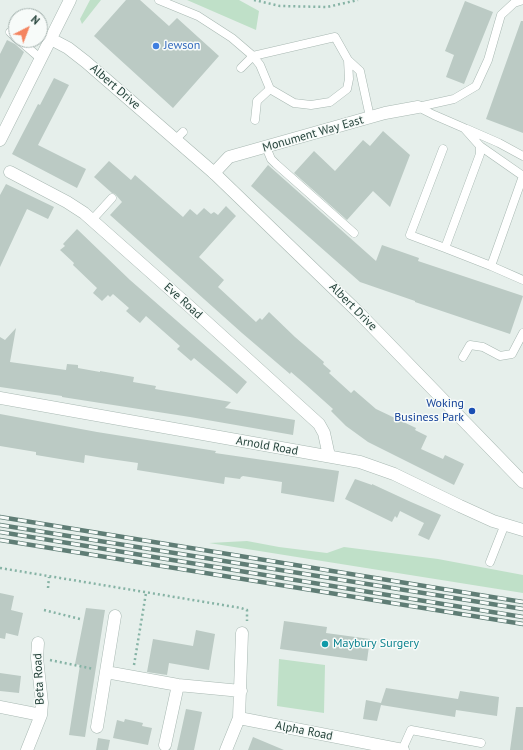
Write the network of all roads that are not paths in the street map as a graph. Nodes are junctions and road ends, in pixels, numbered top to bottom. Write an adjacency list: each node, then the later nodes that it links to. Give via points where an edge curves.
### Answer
1 (70, 0): 4 (street)
2 (159, 0): 6 (lane, via 198,16 232,38)
3 (523, 0): 11 (lane, via 514,3 501,15 488,60 476,86 454,99)
4 (51, 39): 7 (street); 21 (street, Albert Drive, via 68,48 179,136)
5 (29, 48): 7 (lane)
6 (253, 56): 8 (lane, via 335,37); 9 (lane); 10 (lane)
7 (41, 58): 15 (street)
8 (348, 60): 10 (lane, via 347,89 330,102 311,105 294,103); 12 (lane, via 360,71)
9 (241, 68)
10 (270, 88): 13 (lane, via 257,101)
11 (418, 107): 12 (street, Monument Way East); 14 (lane)
12 (370, 117): 17 (street, Monument Way East)
13 (255, 120)
14 (464, 128): 16 (lane); 19 (lane)
15 (0, 140)
16 (480, 146): 22 (lane); 26 (lane, via 480,154)
17 (266, 147): 21 (street, Monument Way East, via 229,157); 25 (lane, via 276,164)
18 (443, 149): 26 (lane, via 410,235)
19 (523, 156)
20 (10, 172): 24 (street, Eve Road, via 67,202)
21 (214, 173): 33 (street, Albert Drive, via 358,312)
22 (523, 176): 27 (lane)
23 (112, 198): 24 (lane)
24 (92, 220): 32 (street, Eve Road, via 319,424 324,433)
25 (354, 233)
26 (445, 248): 27 (lane)
27 (491, 266): 28 (lane)
28 (523, 280)
29 (523, 333): 30 (lane, via 512,354 500,356 483,347 470,345)
30 (463, 357)
31 (0, 398): 32 (street, Arnold Road)
32 (329, 456): 34 (street, Arnold Road, via 360,462 394,474)
33 (523, 482)
34 (504, 524): 35 (street, Arnold Road); 36 (lane)
35 (523, 530)
36 (490, 562)
37 (115, 616): 40 (street)
38 (242, 633): 42 (street)
39 (38, 643): 44 (street, Beta Road)
40 (106, 672): 41 (street); 46 (street)
41 (178, 685): 42 (street); 48 (street)
42 (241, 691): 45 (street)
43 (0, 707): 44 (street, Beta Road)
44 (41, 715): 49 (street, Beta Road)
45 (239, 718): 50 (street); 51 (street, Alpha Road)
46 (97, 727)
47 (481, 743): 51 (lane, via 411,730)
48 (165, 745)
49 (27, 750)
50 (226, 750)
51 (403, 750)

